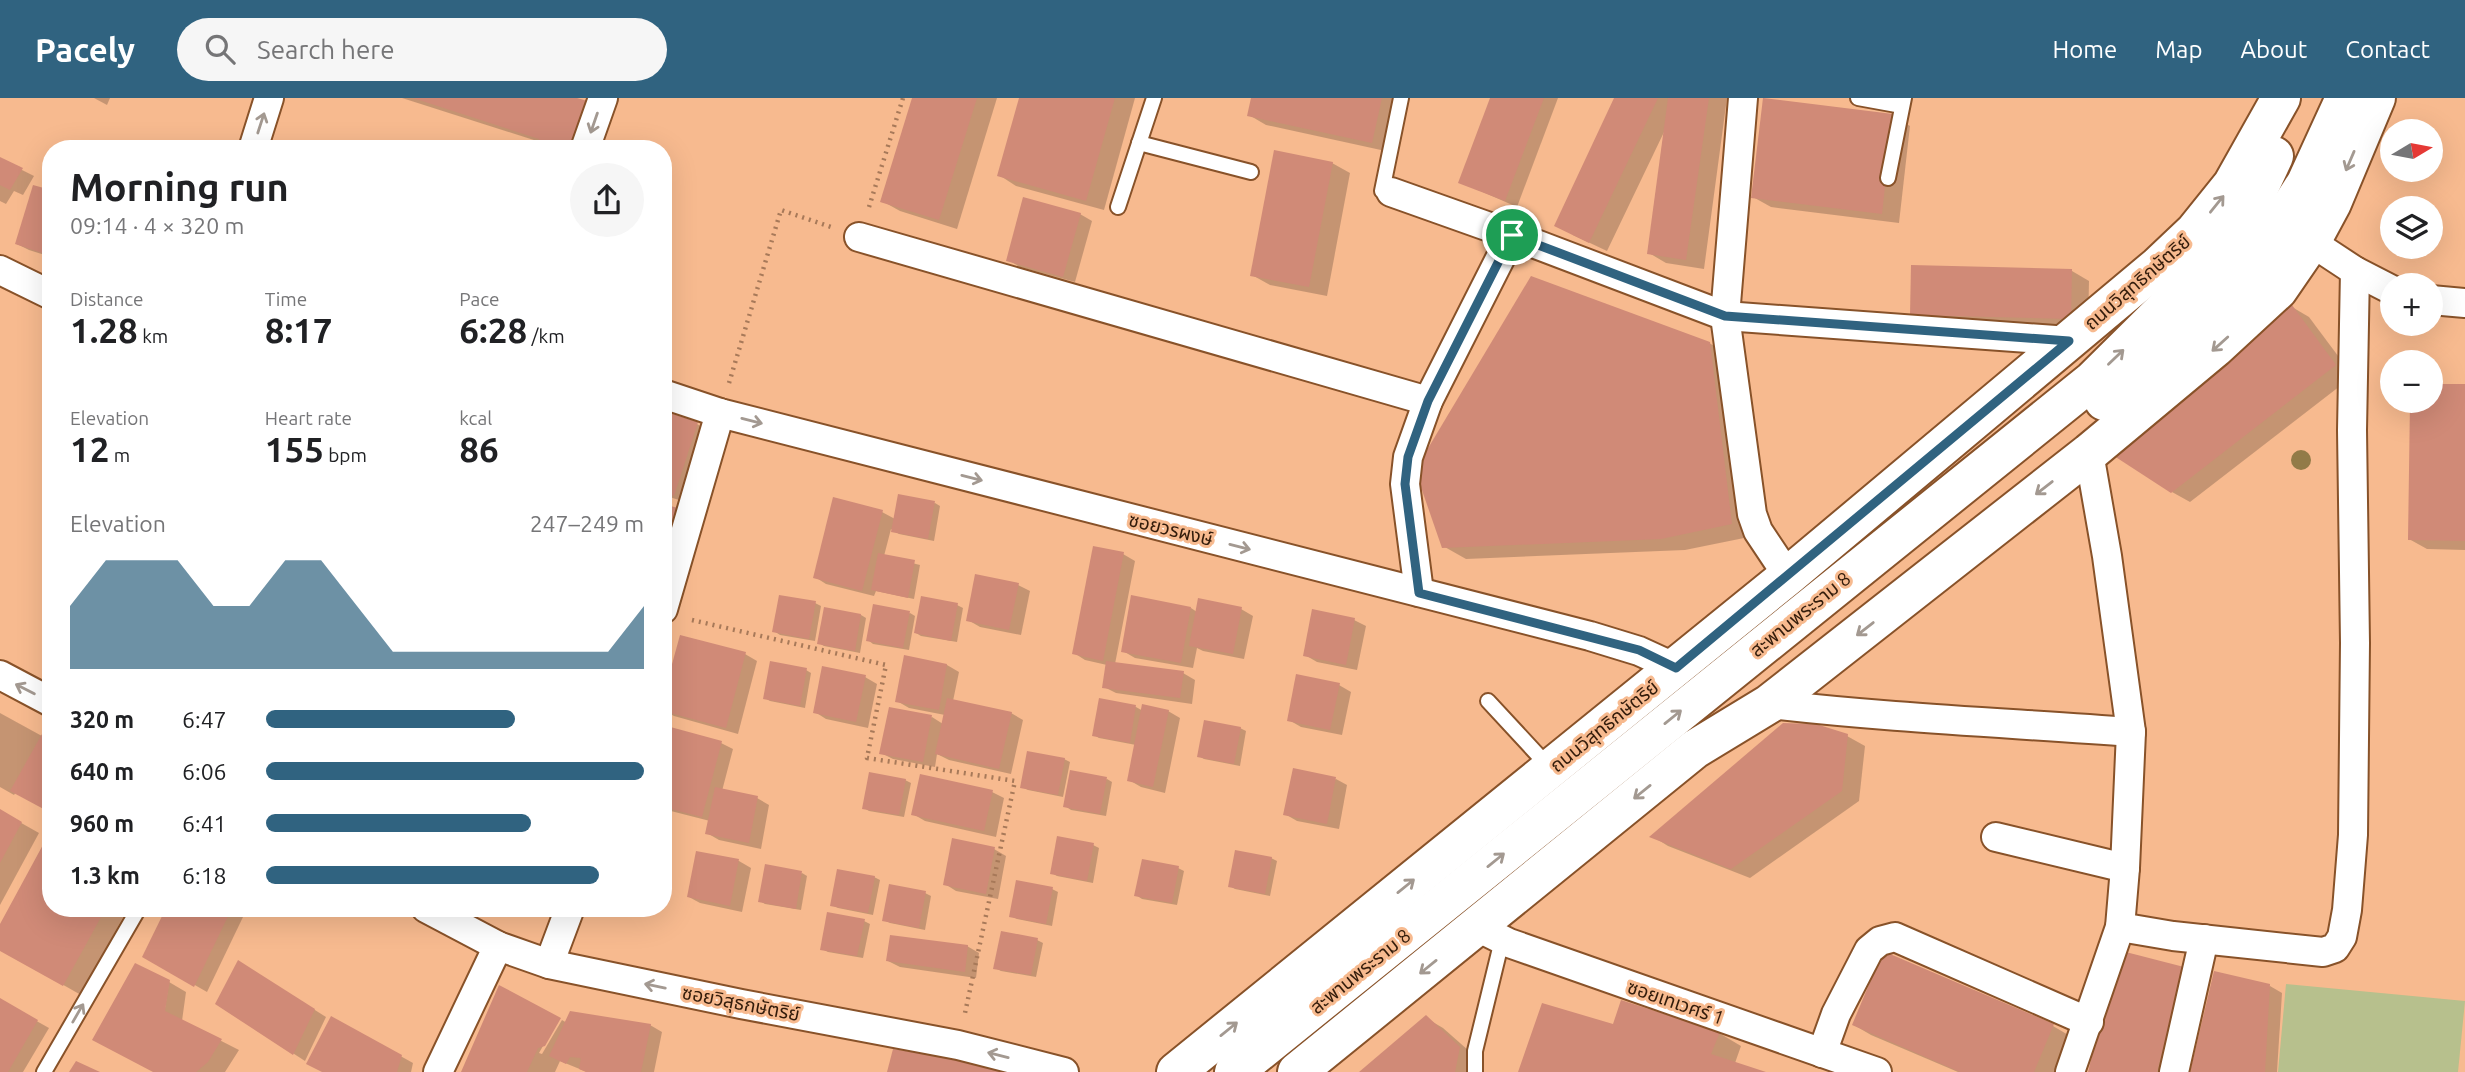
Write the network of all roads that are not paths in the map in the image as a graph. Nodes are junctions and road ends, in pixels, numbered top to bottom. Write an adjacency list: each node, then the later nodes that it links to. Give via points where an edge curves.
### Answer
1 (269, 98): 12 (street, one-way to 1)
2 (603, 98): 13 (street, one-way to 13)
3 (1153, 98): 14 (lane)
4 (1401, 98): 17 (lane, via 1382,191)
5 (1743, 98): 28 (street)
6 (1858, 98): 11 (lane)
7 (2281, 98): 29 (main road, ถนนวิสุทธิกษัตริย์, one-way to 7, via 2195,231 2232,186)
8 (2300, 98): 61 (main road, สะพานพระราม 8, one-way to 8, via 2093,380 2215,258 2252,203)
9 (2344, 98): 43 (main road, สะพานพระราม 8, via 2306,183 2261,253 2202,320 1787,657 1730,706)
10 (2376, 98): 21 (main road, one-way to 21)
11 (1903, 102): 16 (lane)
12 (256, 140)
13 (588, 140)
14 (1139, 143): 15 (lane); 18 (lane)
15 (1251, 172)
16 (1888, 178)
17 (1391, 192): 19 (street)
18 (1118, 207)
19 (1512, 235): 28 (street); 31 (street)
20 (859, 237): 31 (street)
21 (2311, 242): 23 (street); 33 (main road, one-way to 33, via 2278,290)
22 (0, 270): 25 (street)
23 (2355, 271): 24 (street); 52 (street, via 2353,835 2342,937 2335,948 2323,952)
24 (2380, 284)
25 (42, 291)
26 (2443, 301): 27 (street)
27 (2465, 303)
28 (1725, 316): 29 (street); 34 (street, via 1752,514)
29 (2069, 341): 34 (main road, ถนนวิสุทธิกษัตริย์)
30 (672, 397): 32 (street, ซอยวรผงษ์)
31 (1428, 401): 36 (street, via 1408,457 1405,484)
32 (720, 413): 35 (street); 36 (street, ซอยวรผงษ์, one-way to 36)
33 (2089, 453): 41 (main road, one-way to 41); 42 (street)
34 (1788, 576): 37 (main road, ถนนวิสุทธิกษัตริย์)
35 (672, 578)
36 (1419, 593): 37 (street, ซอยวรผงษ์, via 1639,650)
37 (1676, 668): 44 (main road, ถนนวิสุทธิกษัตริย์)
38 (0, 675): 39 (street, one-way to 38)
39 (42, 697)
40 (1488, 701): 44 (lane)
41 (1769, 704): 42 (street, via 1898,718); 43 (main road)
42 (2131, 732): 46 (street)
43 (1695, 749): 51 (main road, one-way to 51)
44 (1550, 769): 60 (main road, ถนนวิสุทธิกษัตริย์, one-way to 44)
45 (1996, 837): 46 (street)
46 (2125, 868): 50 (street)
47 (134, 917): 57 (lane, one-way to 47)
48 (443, 917): 53 (street, ซอยวิสุธกษัตริย์)
49 (567, 917): 54 (street)
50 (2120, 928): 52 (street); 55 (street)
51 (1490, 933): 56 (street, ซอยเทเวศร์ 1); 62 (main road, one-way to 62); 63 (lane)
52 (2204, 939): 66 (street)
53 (498, 946): 54 (street, ซอยวิสุธกษัตริย์); 58 (street)
54 (550, 964): 59 (street, ซอยวิสุธกษัตริย์, one-way to 54, via 958,1045)
55 (2089, 1022): 56 (street, via 1895,937 1869,950); 65 (street)
56 (1822, 1052): 64 (street, ซอยเทเวศร์ 1)
57 (44, 1072)
58 (438, 1072)
59 (1064, 1072)
60 (1175, 1072)
61 (1234, 1072)
62 (1297, 1072)
63 (1475, 1072)
64 (1877, 1072)
65 (2070, 1072)
66 (2174, 1072)

